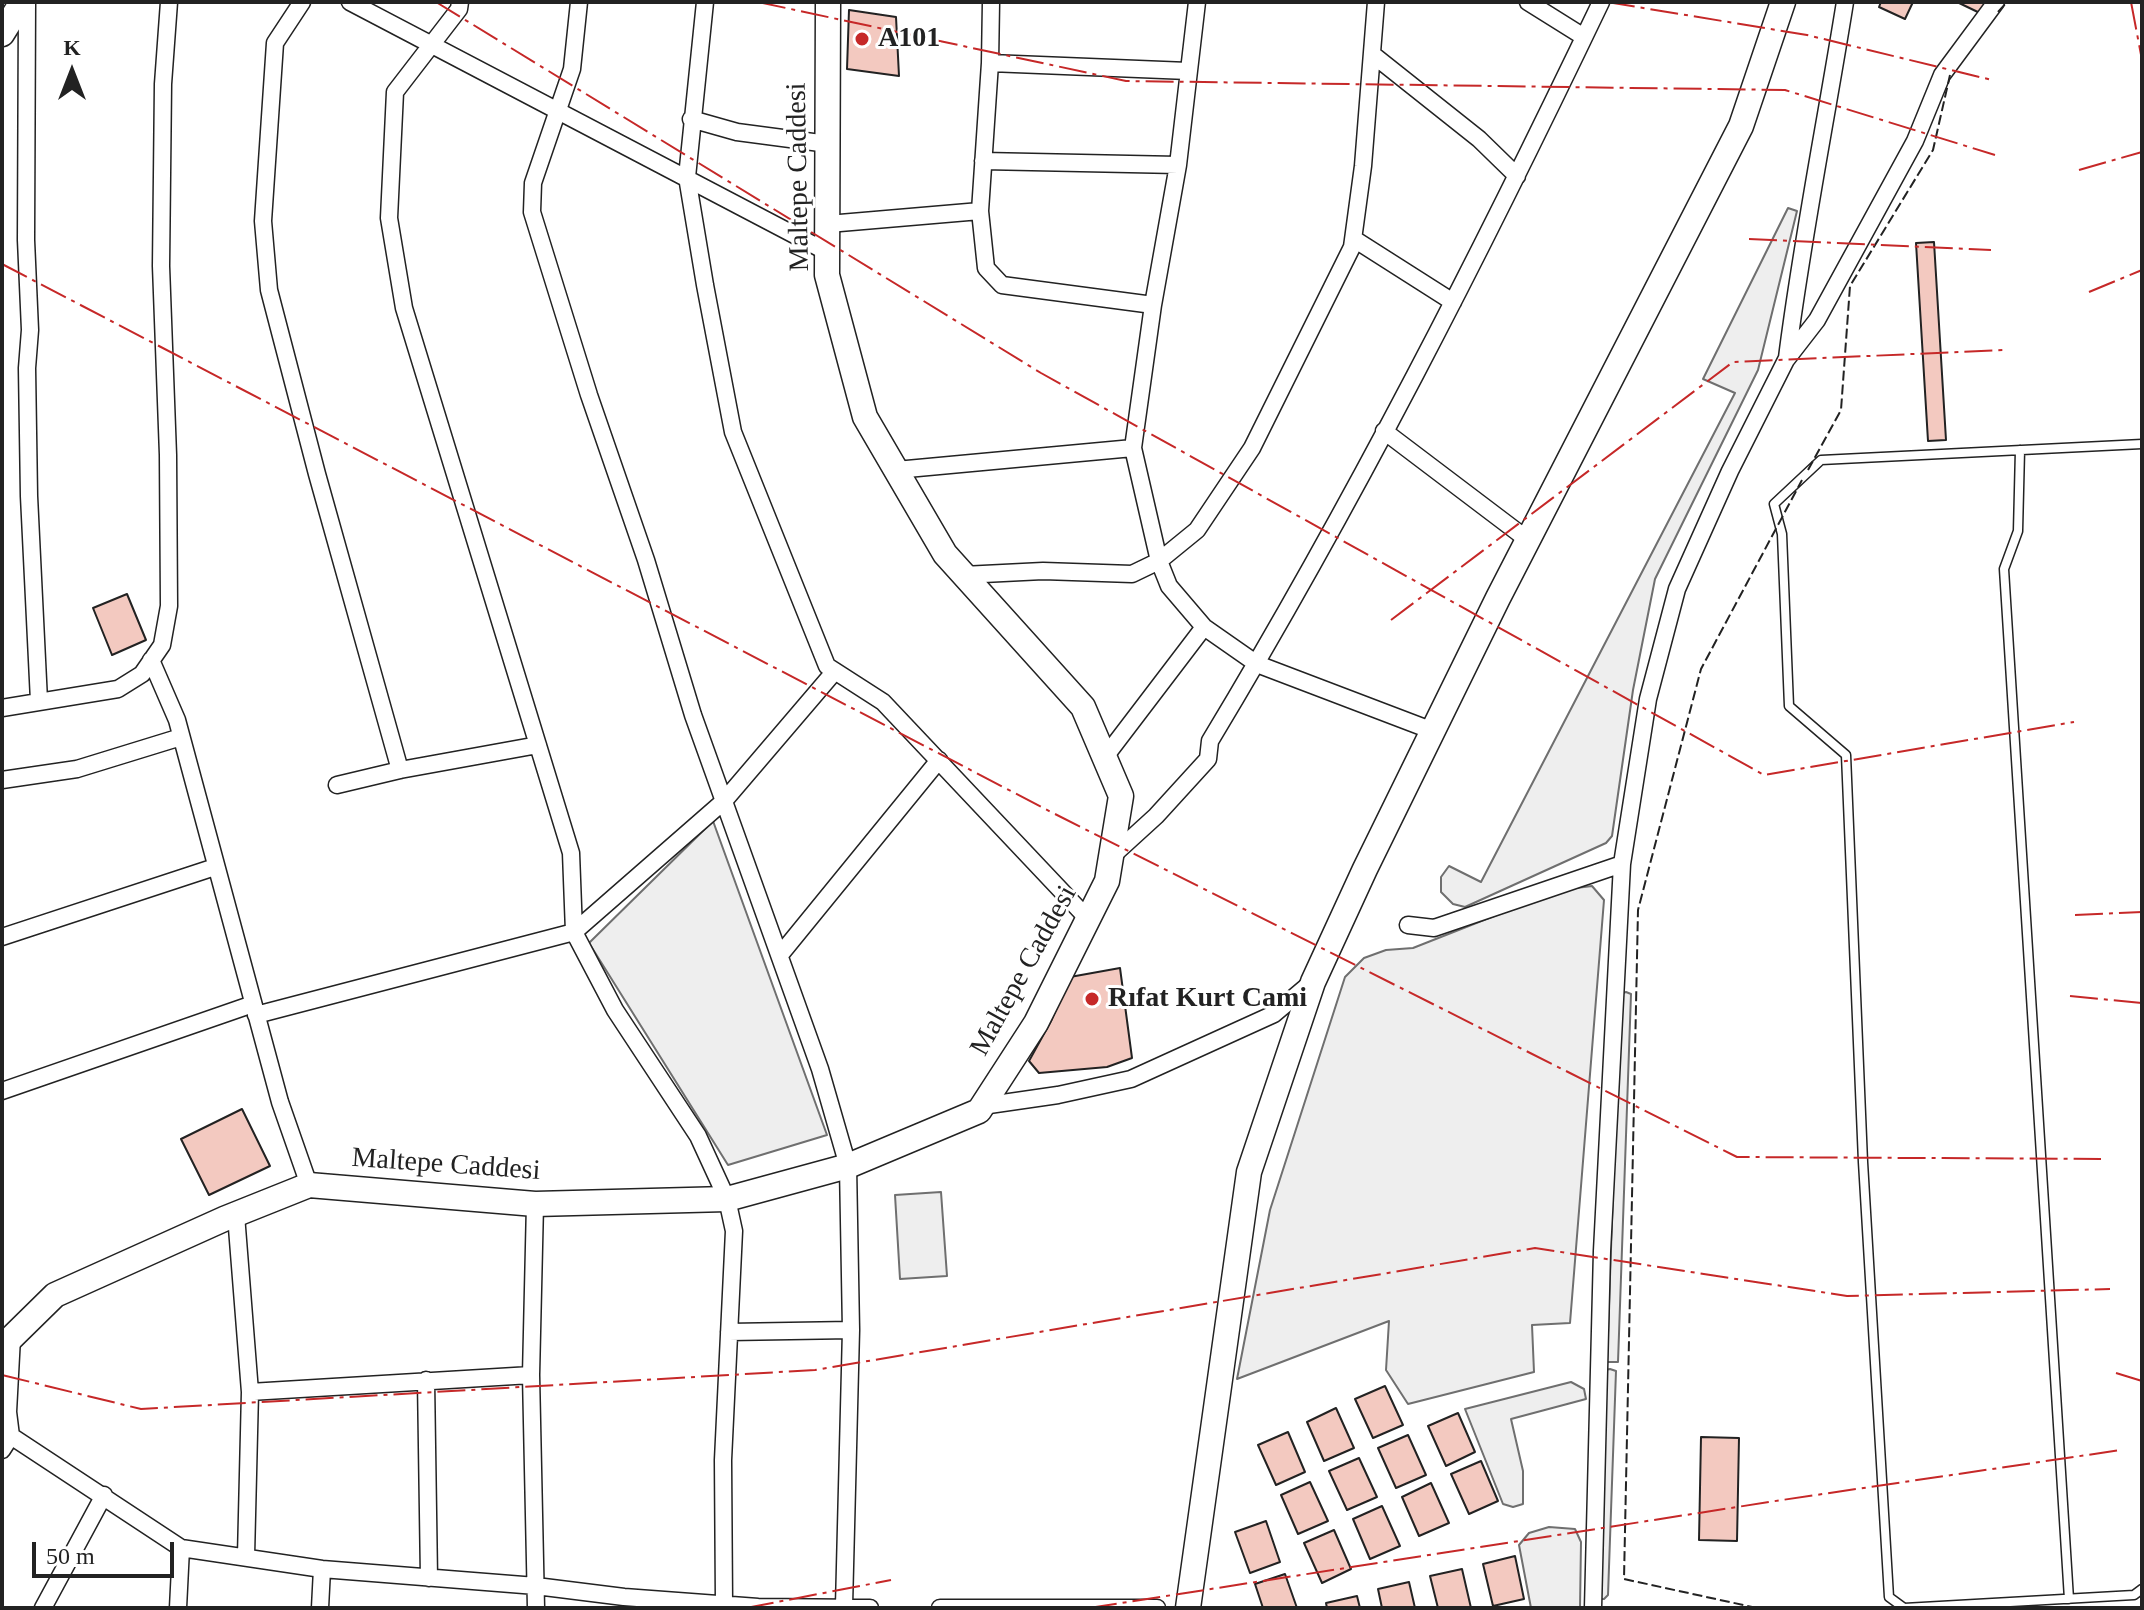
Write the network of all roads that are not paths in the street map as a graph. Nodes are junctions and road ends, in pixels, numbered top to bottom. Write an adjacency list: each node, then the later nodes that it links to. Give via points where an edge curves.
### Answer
1 (24, 2): 17 (street); 49 (street, via 29,496)
2 (169, 2): 46 (street, via 161,266 169,606 162,645)
3 (302, 2): 56 (street, via 275,43 263,221 269,290)
4 (350, 2): 19 (street)
5 (460, 2): 19 (street)
6 (579, 2): 23 (street, via 572,69)
7 (705, 2): 24 (street)
8 (828, 2): 25 (street, Maltepe Caddesi)
9 (991, 2): 21 (street)
10 (1197, 2): 22 (street)
11 (1376, 2): 20 (street)
12 (1528, 2): 18 (street)
13 (1601, 2): 18 (street)
14 (1783, 2): 42 (street, via 1741,126)
15 (1845, 2): 36 (street)
16 (1996, 2): 36 (street, via 1942,75 1915,141 1817,320)
17 (2, 34)
18 (1584, 37): 28 (street)
19 (433, 43): 23 (street); 53 (street, via 395,92 389,218 404,308)
20 (1372, 54): 28 (street); 32 (street)
21 (990, 63): 22 (street); 26 (street)
22 (1188, 71): 27 (street)
23 (559, 113): 29 (street); 59 (street, via 533,183 532,212)
24 (691, 119): 25 (street, via 737,132); 29 (street)
25 (828, 144): 31 (street, Maltepe Caddesi)
26 (983, 161): 27 (street); 30 (street)
27 (1178, 165): 35 (street)
28 (1517, 176): 34 (street)
29 (687, 177): 33 (street); 48 (street, via 733,432 827,666)
30 (980, 211): 31 (street); 35 (street, via 986,268 1002,285)
31 (828, 224): 33 (street, Maltepe Caddesi)
32 (1354, 239): 34 (street); 43 (street, via 1252,448 1197,530)
33 (827, 252): 41 (street, Maltepe Caddesi, via 827,275 865,417)
34 (1453, 302): 37 (street)
35 (1153, 305): 39 (street)
36 (1786, 360): 61 (street, via 1677,589 1648,699)
37 (1384, 431): 42 (street); 47 (street)
38 (2142, 444): 40 (lane)
39 (1133, 448): 41 (street); 43 (street)
40 (2020, 450): 91 (lane, via 2018,531 2004,569); 91 (lane, via 1821,460 1774,504 1782,534 1789,706 1846,755 1889,1597 1904,1608)
41 (896, 470): 44 (street, Maltepe Caddesi)
42 (1528, 540): 51 (street)
43 (1159, 561): 44 (street, via 1132,574); 45 (street, via 1169,586)
44 (963, 575): 54 (street, Maltepe Caddesi, via 1083,707)
45 (1204, 627): 47 (street); 54 (street)
46 (151, 660): 49 (street, via 142,674 118,689); 52 (street)
47 (1257, 664): 51 (street); 60 (street, via 1210,741 1208,759)
48 (835, 671): 55 (street, via 883,702); 59 (street)
49 (39, 701): 50 (street)
50 (2, 708)
51 (1433, 731): 68 (street)
52 (181, 737): 57 (street, via 77,769); 62 (street)
53 (538, 745): 56 (street); 65 (street, via 571,853)
54 (1105, 757): 60 (street, Maltepe Caddesi, via 1121,796)
55 (939, 760): 63 (street); 67 (street)
56 (400, 770): 58 (street)
57 (2, 780)
58 (337, 785)
59 (724, 801): 65 (street); 67 (street)
60 (1111, 857): 63 (street, Maltepe Caddesi, via 1107,881)
61 (1622, 864): 64 (street, via 1434,928); 104 (street, via 1602,1251)
62 (215, 867): 66 (street); 69 (street)
63 (1088, 919): 71 (street, Maltepe Caddesi, via 1036,1023)
64 (1408, 925)
65 (574, 932): 69 (street); 74 (street, via 615,1010 698,1136)
66 (2, 937)
67 (780, 955): 72 (street)
68 (1313, 982): 71 (street, via 1274,1014 1131,1079); 103 (street, via 1249,1172)
69 (254, 1010): 70 (street); 73 (street)
70 (2, 1091)
71 (982, 1106): 72 (street, Maltepe Caddesi)
72 (848, 1166): 74 (street, Maltepe Caddesi); 77 (street)
73 (309, 1185): 75 (street, Maltepe Caddesi); 76 (street, Maltepe Caddesi)
74 (727, 1199): 75 (street, Maltepe Caddesi); 78 (street, via 734,1231)
75 (535, 1204): 80 (street)
76 (236, 1215): 79 (street, Maltepe Caddesi, via 55,1295); 82 (street)
77 (851, 1330): 78 (street); 93 (street)
78 (729, 1332): 92 (street)
79 (7, 1342): 83 (street)
80 (531, 1375): 81 (street); 89 (street)
81 (426, 1380): 82 (street); 88 (street)
82 (250, 1392): 86 (street)
83 (7, 1443): 84 (street)
84 (104, 1495): 85 (street); 95 (street)
85 (181, 1548): 86 (street); 96 (street)
86 (246, 1556): 87 (street)
87 (322, 1569): 88 (street); 97 (street)
88 (429, 1578): 89 (street)
89 (536, 1586): 92 (street); 98 (street)
90 (2142, 1589): 91 (lane, via 2134,1595)
91 (2069, 1599)
92 (724, 1604): 99 (street)
93 (844, 1606): 99 (street); 100 (street)
94 (1010, 1607): 101 (street); 102 (street)
95 (43, 1608)
96 (178, 1608)
97 (320, 1608)
98 (536, 1608)
99 (758, 1608)
100 (870, 1608)
101 (940, 1608)
102 (1157, 1608)
103 (1188, 1608)
104 (1593, 1608)

